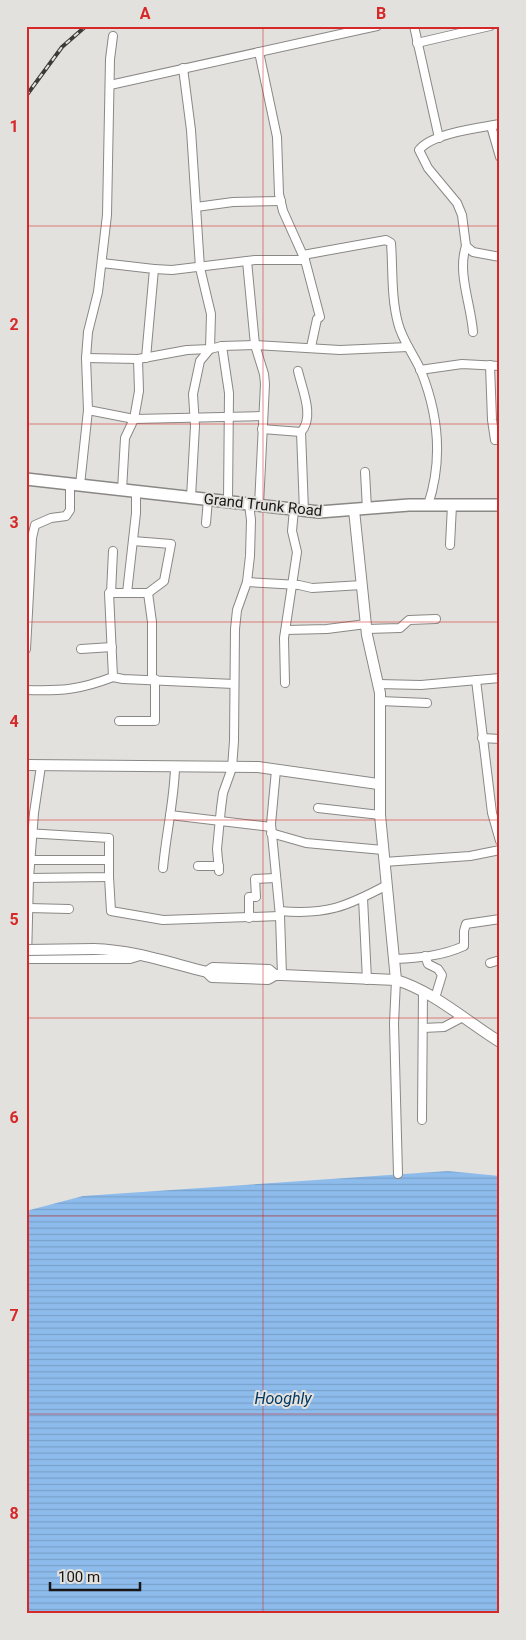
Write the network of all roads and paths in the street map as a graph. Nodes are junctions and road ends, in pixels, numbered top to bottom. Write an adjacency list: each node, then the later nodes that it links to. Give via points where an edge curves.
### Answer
1 (378, 26): 6 (street)
2 (414, 26): 5 (street)
3 (490, 26): 5 (street)
4 (113, 36): 8 (street)
5 (417, 43): 11 (street)
6 (260, 52): 7 (street); 13 (street, via 277,137)
7 (183, 68): 8 (street); 14 (street, via 192,130)
8 (110, 85): 19 (street, via 107,215)
9 (500, 124): 10 (street)
10 (491, 126): 11 (street); 12 (street)
11 (439, 138): 15 (street, via 419,150 462,215)
12 (500, 157)
13 (281, 201): 14 (street); 16 (street)
14 (196, 207): 20 (street)
15 (466, 246): 17 (street, via 473,252); 22 (street, via 462,260)
16 (304, 257): 18 (street); 25 (street, via 320,317); 26 (street, via 340,247 389,241 398,323)
17 (500, 257)
18 (247, 261): 20 (street); 23 (street)
19 (102, 263): 21 (street); 28 (street)
20 (200, 268): 21 (street); 27 (street, via 211,314)
21 (154, 269): 29 (street)
22 (473, 332)
23 (255, 345): 24 (street); 25 (street); 36 (street, via 264,374)
24 (222, 346): 27 (street); 35 (street)
25 (311, 347): 26 (street, via 340,350)
26 (408, 347): 32 (street)
27 (210, 349): 29 (street); 37 (street, via 200,362 193,394)
28 (86, 358): 29 (street); 34 (street)
29 (142, 359): 38 (street)
30 (490, 365): 31 (street); 32 (street, via 462,364); 41 (street, via 492,420 495,440)
31 (500, 366)
32 (420, 370): 51 (street, via 433,406 438,442 436,471)
33 (298, 371): 40 (street, via 306,401 307,422)
34 (88, 410): 38 (street); 44 (street)
35 (229, 416): 36 (street); 37 (street); 49 (street)
36 (262, 416): 39 (street)
37 (194, 418): 38 (street); 47 (street)
38 (134, 419): 45 (street, via 125,438)
39 (262, 429): 40 (street); 50 (street)
40 (301, 432): 55 (street)
41 (500, 439)
42 (364, 472): 54 (street)
43 (26, 479): 44 (main road, Grand Trunk Road)
44 (75, 484): 45 (main road, Grand Trunk Road); 61 (street, via 66,516 35,525)
45 (122, 490): 46 (main road, Grand Trunk Road)
46 (136, 491): 47 (main road, Grand Trunk Road); 58 (street)
47 (191, 497): 48 (main road, Grand Trunk Road)
48 (208, 499): 49 (main road, Grand Trunk Road); 57 (street)
49 (228, 501): 50 (main road, Grand Trunk Road)
50 (254, 504): 55 (main road, Grand Trunk Road); 62 (street)
51 (428, 505): 52 (main road, Grand Trunk Road); 54 (main road, Grand Trunk Road)
52 (452, 505): 53 (main road, Grand Trunk Road); 59 (street)
53 (500, 505)
54 (367, 509): 56 (main road, Grand Trunk Road)
55 (299, 510): 56 (main road, Grand Trunk Road); 63 (street, via 292,531 297,552)
56 (354, 510): 64 (street)
57 (206, 524)
58 (133, 541): 66 (street); 67 (street, via 171,544 164,581)
59 (450, 545)
60 (113, 551): 65 (street)
61 (29, 577): 69 (street)
62 (247, 582): 63 (street); 80 (street, via 235,629)
63 (292, 584): 64 (street, via 312,588); 71 (street)
64 (362, 585): 70 (street)
65 (111, 593): 66 (street); 72 (street, via 108,609)
66 (127, 594): 67 (street)
67 (148, 594): 77 (street)
68 (436, 619): 70 (street, via 409,620 400,628)
69 (28, 622): 73 (street)
70 (366, 626): 71 (street); 81 (street)
71 (286, 630): 79 (street)
72 (112, 647): 74 (street); 75 (street)
73 (26, 649)
74 (81, 649)
75 (113, 677): 77 (street); 82 (street, via 62,691)
76 (500, 678): 78 (street)
77 (154, 679): 80 (street); 85 (street, via 155,721)
78 (476, 680): 81 (street); 86 (street)
79 (285, 683)
80 (234, 684): 91 (street)
81 (378, 684): 83 (street)
82 (26, 690)
83 (380, 701): 84 (street); 93 (street)
84 (427, 703)
85 (119, 721)
86 (482, 738): 87 (street); 100 (street, via 492,813)
87 (500, 738)
88 (26, 765): 89 (street)
89 (41, 766): 90 (street); 99 (street)
90 (175, 768): 91 (street); 95 (street)
91 (232, 768): 92 (street); 97 (street, via 223,793)
92 (276, 770): 93 (street); 98 (street)
93 (378, 784): 96 (street)
94 (318, 808): 96 (street)
95 (170, 815): 97 (street); 107 (street)
96 (380, 815): 101 (street)
97 (220, 822): 98 (street); 106 (street, via 219,869)
98 (271, 830): 101 (street, via 306,843); 110 (street)
99 (29, 833): 103 (street); 104 (street, via 109,838)
100 (500, 841)
101 (383, 850): 105 (street)
102 (500, 850): 105 (street, via 470,856)
103 (30, 860): 104 (street); 109 (street)
104 (108, 860): 108 (street)
105 (384, 862): 111 (street)
106 (198, 866)
107 (163, 868)
108 (108, 877): 109 (street); 116 (street, via 111,911 118,914 139,914 163,920)
109 (29, 878): 113 (street)
110 (275, 878): 115 (street); 116 (street, via 255,879 256,897 249,896)
111 (386, 885): 112 (street); 122 (street)
112 (364, 898): 115 (street, via 317,913); 126 (street)
113 (28, 908): 114 (street); 118 (street)
114 (69, 909)
115 (280, 914): 116 (street); 125 (street)
116 (249, 918)
117 (500, 918): 121 (street, via 466,924 464,946)
118 (27, 923): 120 (street)
119 (142, 955): 120 (street, via 130,959); 120 (street, bridge, via 94,949); 125 (street, via 207,972 213,968 269,970)
120 (27, 956)
121 (425, 956): 122 (street); 129 (street, via 428,964 442,975)
122 (395, 959): 127 (street)
123 (500, 960): 124 (street)
124 (490, 963)
125 (279, 975): 126 (street)
126 (367, 980): 127 (street)
127 (396, 980): 128 (street); 134 (street)
128 (423, 991): 129 (street); 131 (street)
129 (435, 998): 130 (street)
130 (461, 1018): 131 (street, via 444,1027); 132 (street)
131 (423, 1028): 133 (street)
132 (500, 1042)
133 (422, 1120)
134 (398, 1174)

